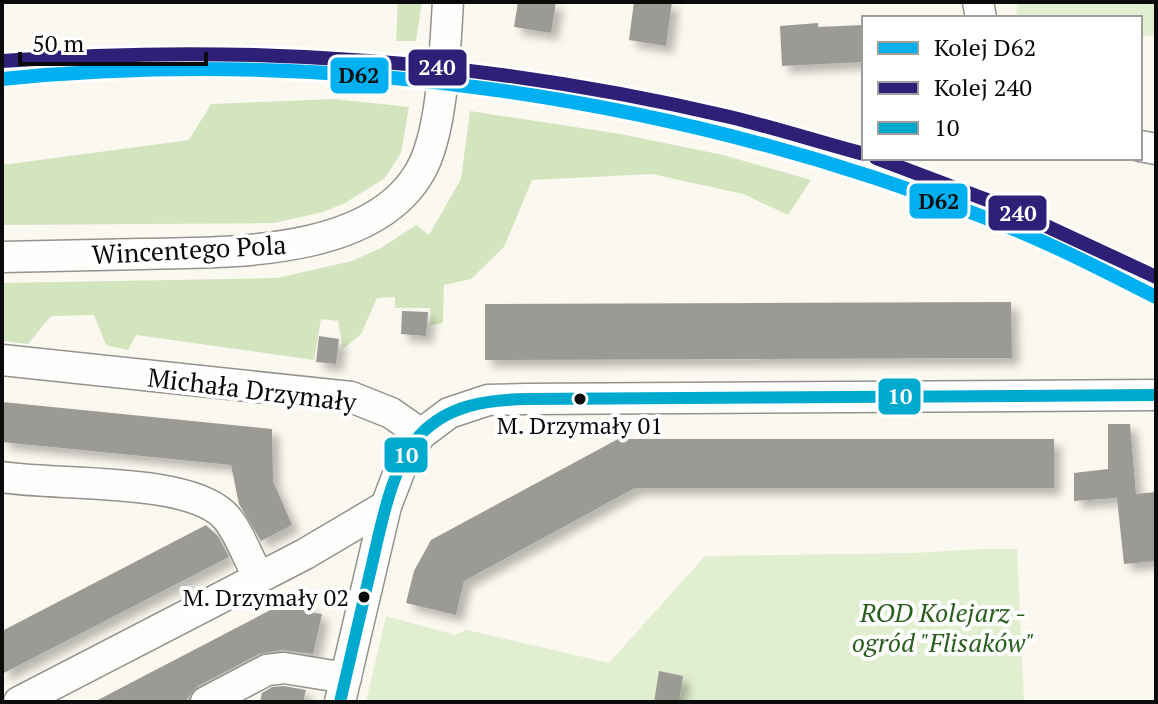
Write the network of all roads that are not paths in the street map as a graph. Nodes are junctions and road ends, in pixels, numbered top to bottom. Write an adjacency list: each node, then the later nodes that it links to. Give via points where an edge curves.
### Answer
1 (448, 2): 2 (street, Wincentego Pola, via 430,147 416,178 396,201 365,220 300,243 250,251)
2 (2, 257)
3 (2, 360): 5 (street, Michała Drzymały, via 351,397 391,413)
4 (1156, 395): 5 (street, via 488,400 449,413)
5 (421, 434): 7 (street, via 399,467)
6 (2, 477): 8 (street, via 189,496 227,517)
7 (386, 506): 9 (street); 10 (street, via 305,554)
8 (254, 568)
9 (343, 690): 11 (street, via 284,668 267,670)
10 (19, 702)
11 (206, 702)

